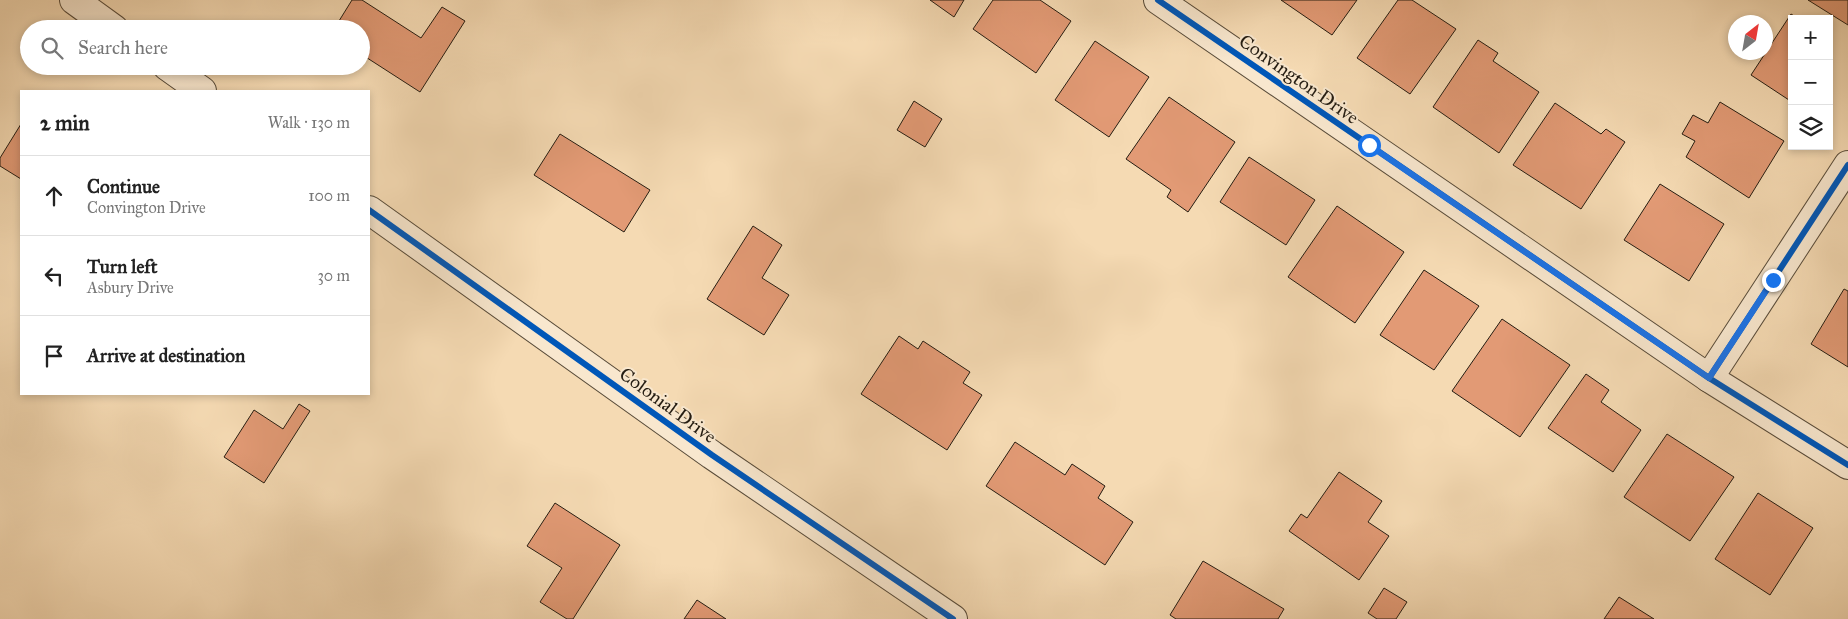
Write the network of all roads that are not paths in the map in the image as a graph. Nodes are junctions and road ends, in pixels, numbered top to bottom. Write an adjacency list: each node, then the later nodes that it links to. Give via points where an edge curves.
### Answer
1 (74, 0): 3 (street)
2 (1158, 0): 8 (street, Convington Drive)
3 (102, 20)
4 (180, 75): 5 (street)
5 (201, 90)
6 (1848, 165): 8 (street)
7 (370, 211): 10 (street, Colonial Drive, via 712,455)
8 (1709, 378): 9 (street, Convington Drive)
9 (1848, 466)
10 (954, 619)

